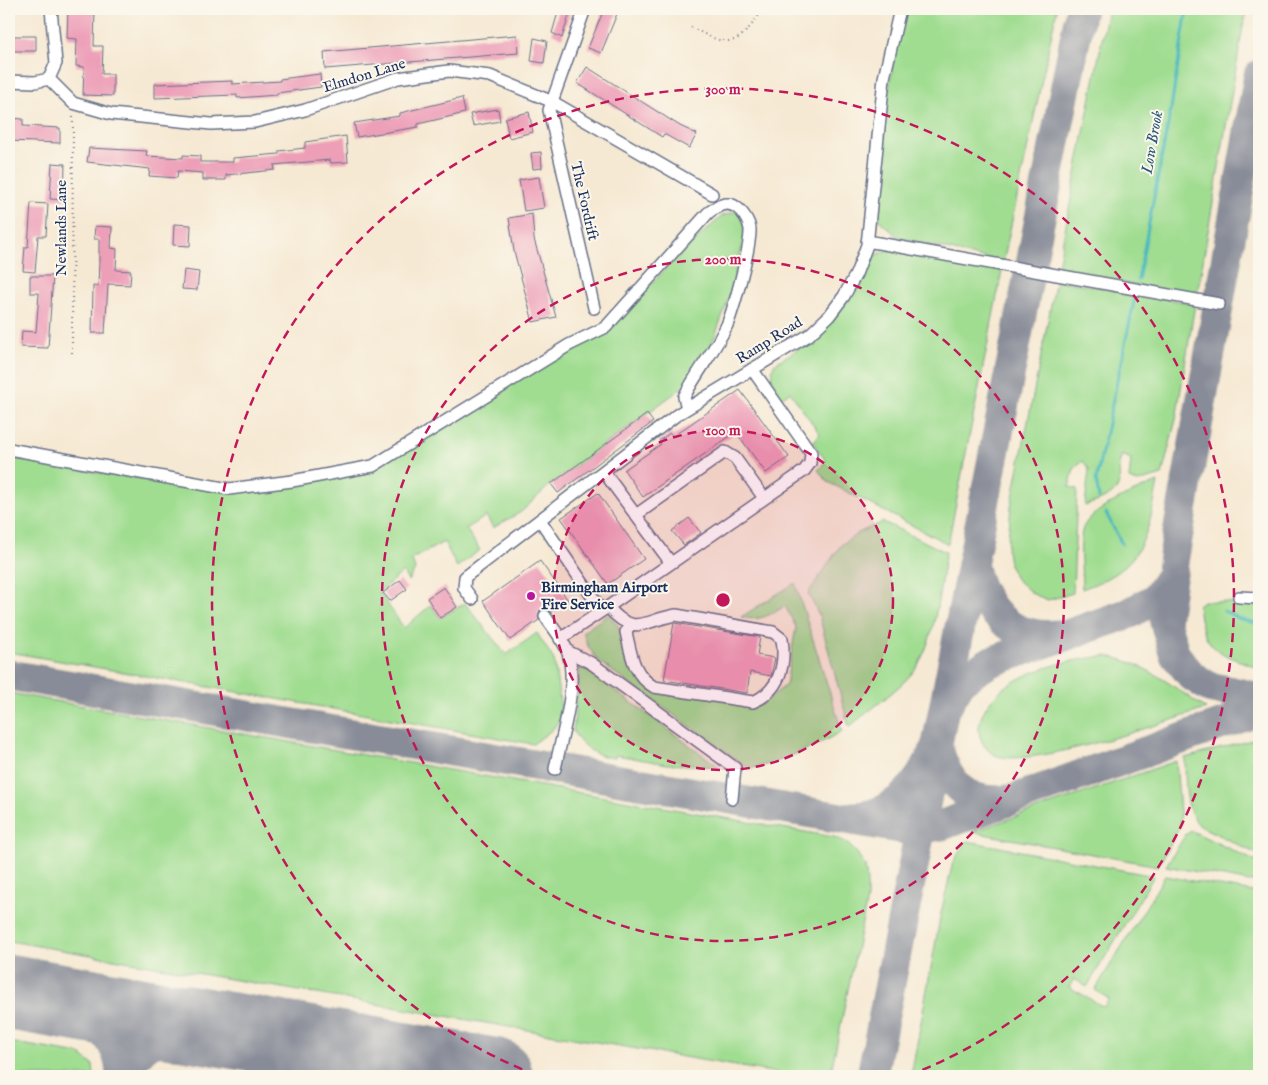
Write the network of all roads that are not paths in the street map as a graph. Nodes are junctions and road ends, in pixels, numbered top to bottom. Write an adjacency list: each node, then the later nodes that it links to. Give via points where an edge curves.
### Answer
1 (51, 9): 4 (street, via 56,63)
2 (585, 9): 6 (street, The Fordrift)
3 (900, 9): 8 (street, Ramp Road, via 884,78)
4 (49, 79): 5 (street); 6 (street, Elmdon Lane, via 72,103 111,114 211,124 255,122 305,110 398,78 449,71 490,76)
5 (9, 81)
6 (553, 102): 7 (street, Elmdon Lane); 10 (street, The Fordrift, via 548,110)
7 (712, 194)
8 (868, 241): 9 (street); 11 (street, Ramp Road, via 856,274 830,316 809,335)
9 (1219, 304)
10 (594, 308)
11 (752, 369): 12 (street, Ramp Road); 15 (street, via 812,459 808,467)
12 (687, 408): 13 (street, via 684,397 729,320 747,248 748,223 730,204 715,207 708,213 606,327 569,345 373,466 292,481 229,488); 14 (street, Ramp Road)
13 (9, 449)
14 (604, 472): 16 (street); 17 (street, Ramp Road)
15 (764, 498): 16 (street, via 735,458 725,452); 18 (street)
16 (636, 515): 18 (street)
17 (540, 520): 21 (street, Ramp Road, via 465,577 464,588); 22 (street)
18 (671, 562): 22 (street)
19 (1239, 597): 20 (street)
20 (1259, 598)
21 (472, 599)
22 (605, 609): 24 (street); 25 (street)
23 (545, 616): 25 (street)
24 (630, 625): 24 (street, via 649,624 676,615 773,632 782,639 784,648 780,679 753,702 654,686 640,678 636,669 626,632)
25 (560, 640): 26 (street)
26 (567, 650): 27 (street, via 570,690); 28 (street, via 591,663 735,768)
27 (555, 769)
28 (732, 800)

